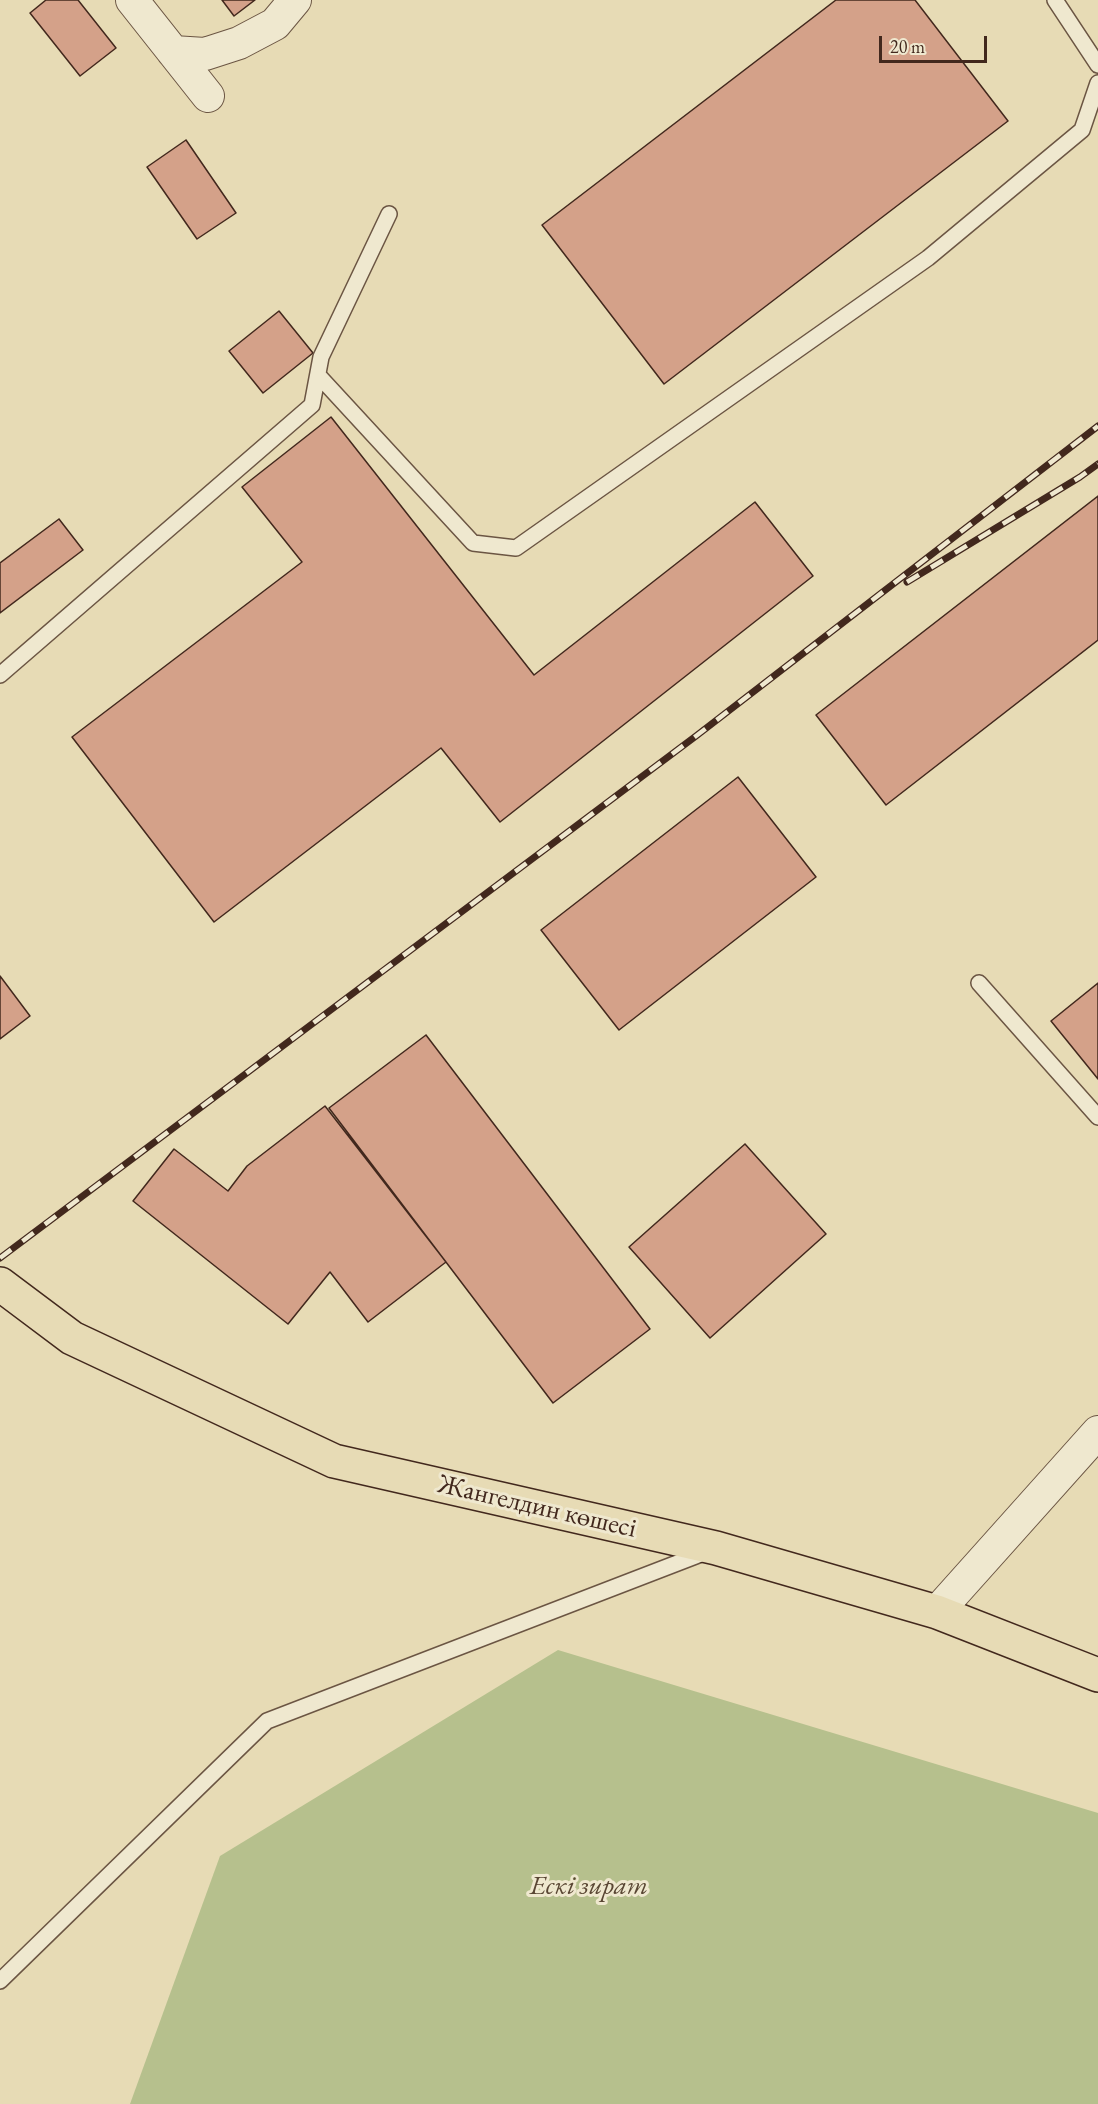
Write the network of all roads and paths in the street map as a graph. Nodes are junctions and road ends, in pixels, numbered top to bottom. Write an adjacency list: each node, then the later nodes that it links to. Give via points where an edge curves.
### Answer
1 (132, 0): 4 (street)
2 (295, 0): 4 (street, via 275,24 239,43 205,54)
3 (1055, 0): 5 (lane)
4 (174, 52): 7 (street)
5 (1098, 65)
6 (1098, 83): 9 (lane, via 1082,130 928,258 516,548 473,543)
7 (208, 96)
8 (389, 214): 9 (lane, via 321,357)
9 (318, 375): 10 (lane, via 312,405)
10 (0, 675)
11 (979, 983): 12 (lane)
12 (1098, 1117)
13 (0, 1284): 15 (highway, Жангелдин көшесі, via 72,1338 334,1461)
14 (1098, 1432): 16 (street)
15 (716, 1548): 16 (highway, Жангелдин көшесі); 18 (lane, via 267,1721)
16 (938, 1612): 17 (highway, Жангелдин көшесі)
17 (1098, 1675)
18 (0, 1981)

